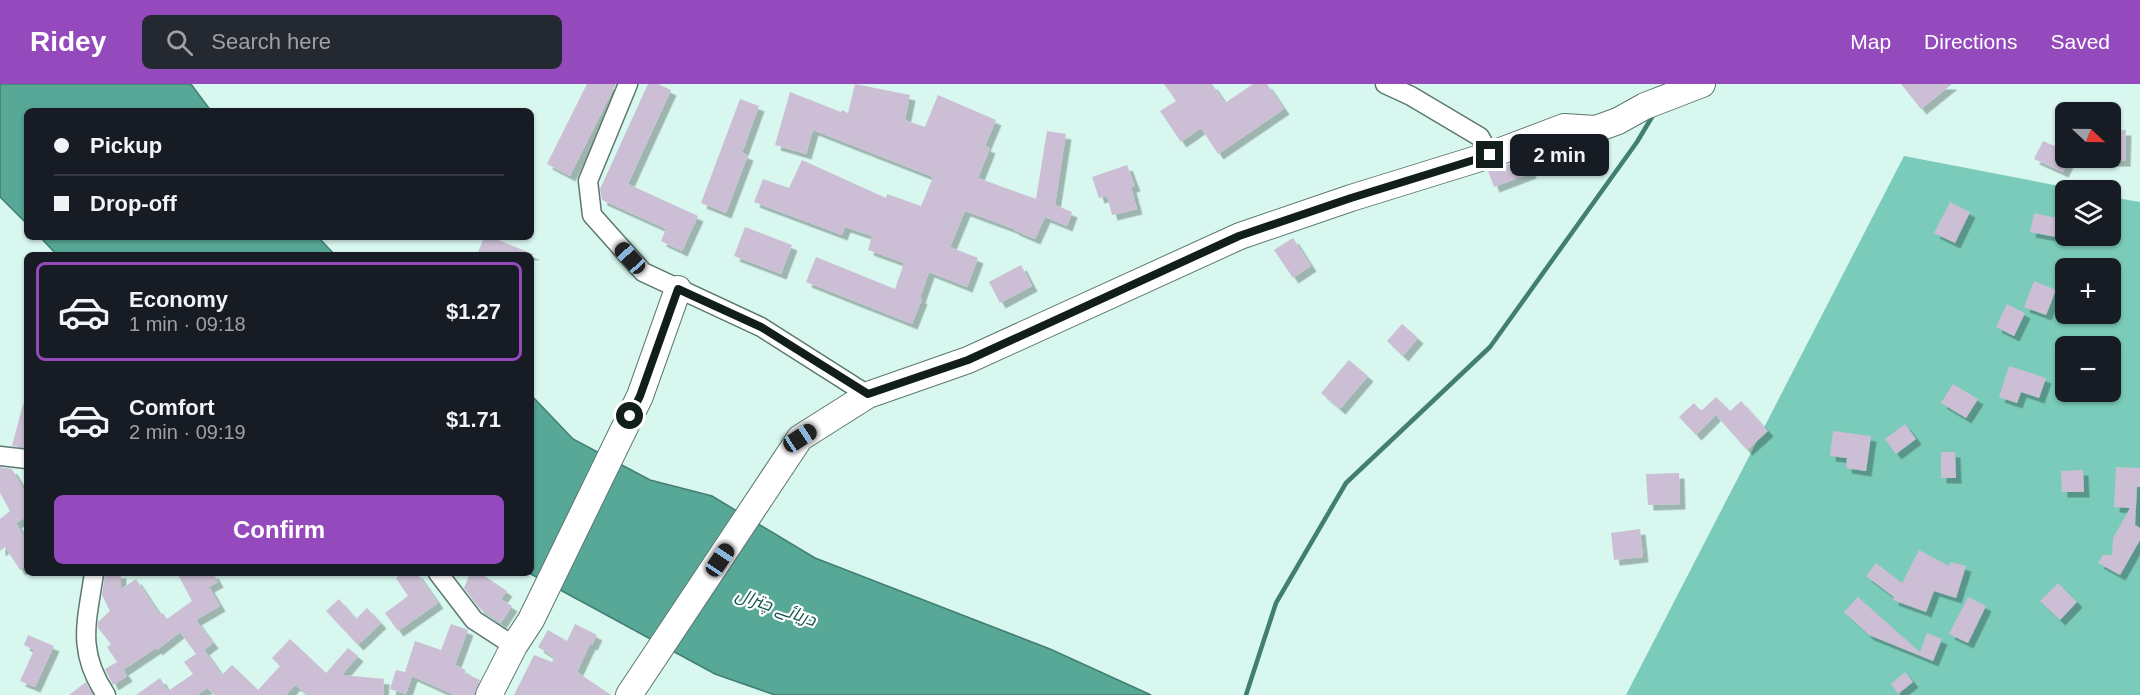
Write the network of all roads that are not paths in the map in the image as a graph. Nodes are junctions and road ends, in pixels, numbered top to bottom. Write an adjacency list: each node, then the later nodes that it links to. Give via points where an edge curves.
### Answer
1 (628, 84): 5 (street, via 588,181 592,215 643,272)
2 (1385, 84): 4 (street, via 1480,137)
3 (1702, 84): 4 (street, via 1596,129 1564,127)
4 (1490, 155): 6 (street, via 1239,236 968,360)
5 (678, 289): 6 (street, via 761,327); 11 (street, via 640,396 531,620)
6 (868, 394): 12 (street, via 800,438)
7 (0, 456): 8 (street)
8 (24, 459)
9 (94, 576): 13 (street, via 85,634 88,661)
10 (440, 576): 11 (street, via 474,620)
11 (514, 646): 14 (street)
12 (630, 694)
13 (106, 695)
14 (489, 695)

